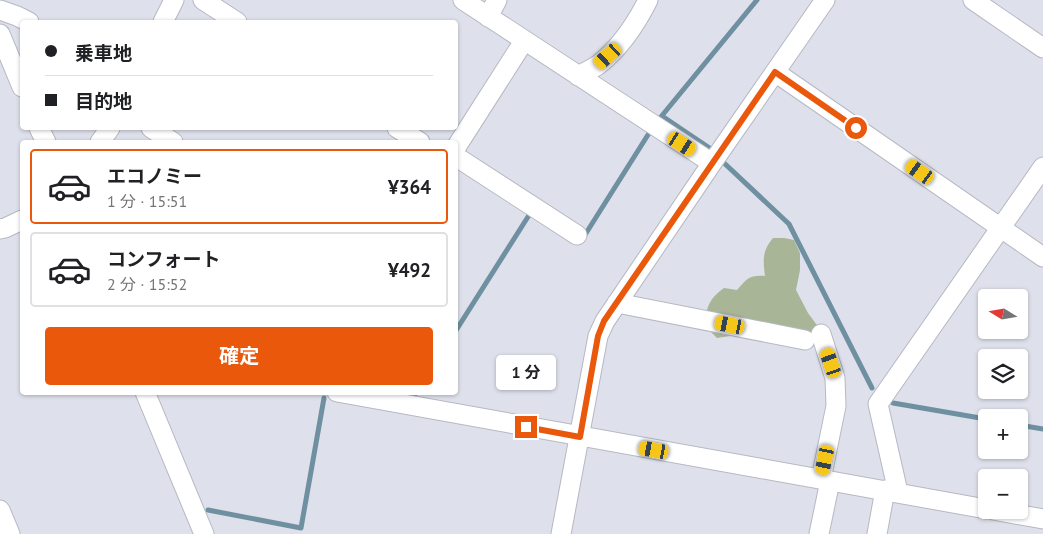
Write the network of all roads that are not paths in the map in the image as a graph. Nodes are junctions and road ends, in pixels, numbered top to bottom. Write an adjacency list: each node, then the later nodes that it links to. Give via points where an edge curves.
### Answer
1 (174, 0): 11 (street)
2 (203, 0): 12 (street)
3 (463, 0): 9 (street)
4 (497, 0): 9 (street)
5 (648, 0): 17 (street, via 618,46 598,65)
6 (825, 0): 16 (street)
7 (973, 0): 15 (street)
8 (0, 10): 10 (street)
9 (488, 17): 14 (street)
10 (25, 20)
11 (164, 20)
12 (233, 20)
13 (0, 34): 18 (street)
14 (524, 41): 17 (street); 23 (street)
15 (1043, 48)
16 (775, 72): 25 (street); 28 (street)
17 (578, 76): 25 (street)
18 (20, 82)
19 (155, 130): 21 (street)
20 (400, 130): 22 (street)
21 (170, 140)
22 (417, 140)
23 (458, 144)
24 (458, 158): 30 (street)
25 (712, 163): 32 (street)
26 (1043, 167): 28 (street)
27 (20, 221): 29 (street)
28 (1001, 228): 31 (street); 37 (street, via 878,404)
29 (0, 229)
30 (577, 235)
31 (1043, 257)
32 (617, 302): 35 (street, via 598,336); 36 (street, via 813,337 836,378 836,406)
33 (147, 395): 43 (street)
34 (353, 395): 35 (street)
35 (580, 437): 36 (street); 44 (street)
36 (826, 480): 37 (street); 45 (street)
37 (891, 491): 38 (street); 46 (street)
38 (978, 507)
39 (0, 510): 42 (street)
40 (1028, 516): 41 (street)
41 (1043, 519)
42 (10, 534)
43 (204, 534)
44 (561, 534)
45 (819, 534)
46 (877, 534)

